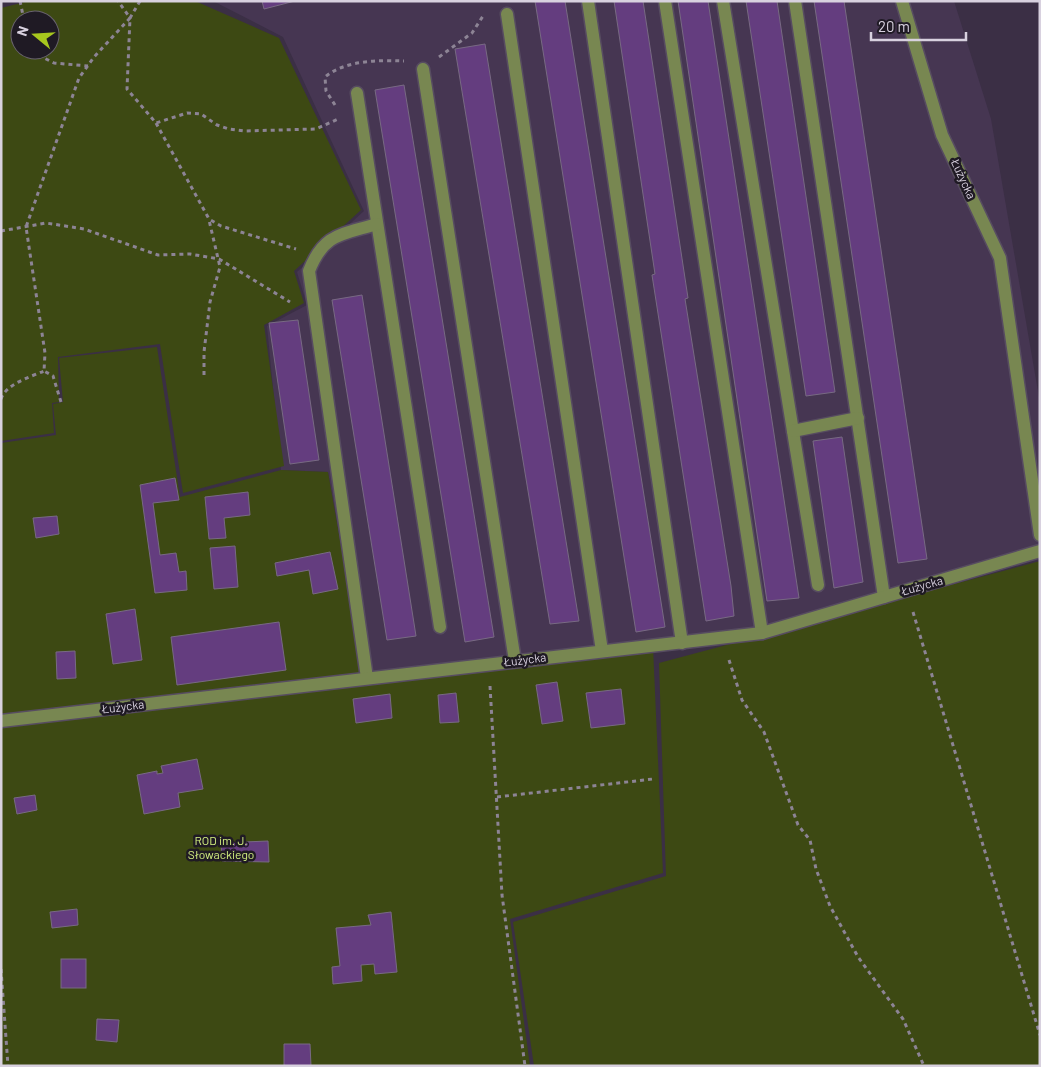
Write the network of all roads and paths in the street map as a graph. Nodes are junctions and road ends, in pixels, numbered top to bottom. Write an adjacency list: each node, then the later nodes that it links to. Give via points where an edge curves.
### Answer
1 (118, 1): 10 (path)
2 (140, 1): 10 (path)
3 (588, 1): 41 (lane)
4 (665, 1): 39 (lane)
5 (723, 1): 32 (lane)
6 (795, 1): 31 (lane)
7 (902, 1): 33 (lane, Łużycka, via 942,135 1000,258)
8 (487, 9): 11 (path, via 472,33)
9 (508, 14): 42 (lane)
10 (130, 18): 14 (path); 19 (path, via 128,89)
11 (436, 59)
12 (48, 60): 14 (path)
13 (412, 62): 18 (path, via 383,60 336,67 325,77 326,90)
14 (88, 66): 22 (path, via 79,78)
15 (423, 69): 43 (lane)
16 (357, 92): 17 (lane)
17 (359, 108): 18 (path); 21 (lane)
18 (343, 116): 19 (path, via 316,130 229,129 201,114 187,113)
19 (156, 123): 20 (path)
20 (209, 219): 24 (path, via 221,226 290,246); 25 (path)
21 (377, 224): 24 (lane, via 331,238); 38 (lane)
22 (26, 227): 23 (path); 25 (path, via 46,223 84,229 158,254 190,254); 27 (path, via 45,353)
23 (1, 231)
24 (314, 258): 26 (lane, via 309,271)
25 (219, 259): 26 (path, via 284,300); 28 (path, via 220,267 210,302)
26 (314, 310): 45 (lane)
27 (44, 371): 29 (path, via 20,382); 30 (path, via 53,376)
28 (204, 375)
29 (1, 399)
30 (61, 402)
31 (858, 418): 32 (lane); 37 (lane)
32 (793, 431): 35 (lane)
33 (1040, 535)
34 (1040, 552): 36 (lane, Łużycka)
35 (818, 585)
36 (907, 590): 37 (lane, Łużycka); 50 (path)
37 (884, 597): 39 (lane, Łużycka)
38 (440, 626)
39 (762, 633): 40 (lane, Łużycka)
40 (730, 637): 41 (lane, Łużycka); 53 (path, via 728,658 742,700 764,732 798,825 810,840 816,869 830,906 858,956 903,1019)
41 (682, 644): 42 (lane, Łużycka)
42 (602, 650): 43 (lane, Łużycka)
43 (516, 661): 44 (lane, Łużycka)
44 (488, 664): 45 (lane, Łużycka); 48 (path)
45 (367, 678): 46 (lane, Łużycka)
46 (1, 721)
47 (653, 779): 48 (path)
48 (496, 797): 52 (path, via 502,895)
49 (1, 969): 51 (path)
50 (1040, 1035)
51 (8, 1066)
52 (525, 1066)
53 (924, 1066)

